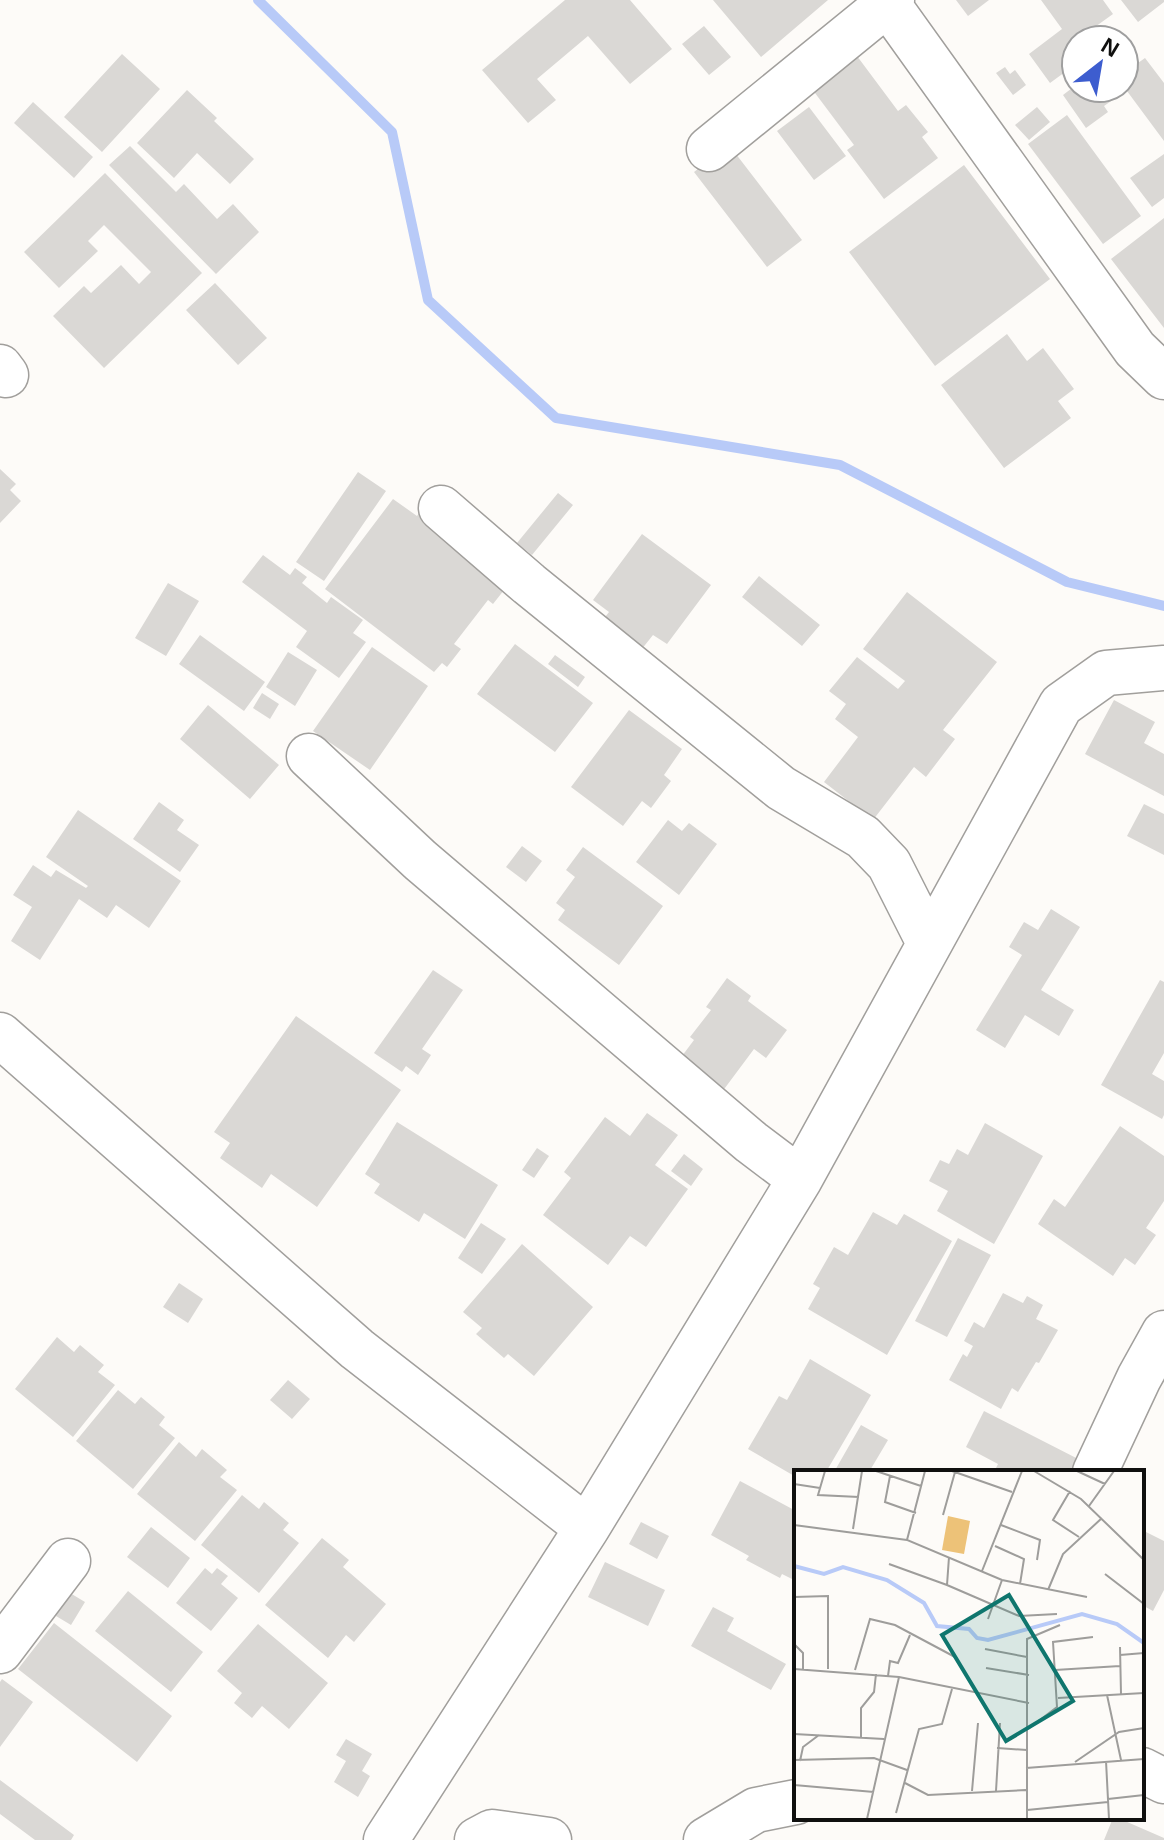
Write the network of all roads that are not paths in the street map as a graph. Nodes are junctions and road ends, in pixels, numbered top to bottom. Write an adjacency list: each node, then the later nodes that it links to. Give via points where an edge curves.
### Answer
1 (888, 1): 2 (street); 3 (street, via 1135,349)
2 (709, 149)
3 (1164, 377)
4 (441, 508): 7 (street, via 781,788 863,837 889,864)
5 (1164, 668): 7 (street, via 1106,673 1061,705)
6 (309, 756): 9 (street, via 432,871)
7 (929, 943): 9 (street)
8 (0, 1035): 12 (street, via 357,1349)
9 (800, 1179): 12 (street)
10 (1164, 1333): 11 (street)
11 (1096, 1470)
12 (587, 1528): 18 (street)
13 (68, 1561): 14 (street)
14 (0, 1651)
15 (1144, 1771): 16 (street)
16 (1164, 1781)
17 (794, 1802): 21 (street, via 756,1810)
18 (386, 1840)
19 (477, 1840): 20 (street, via 492,1832)
20 (549, 1840)
21 (706, 1840)

